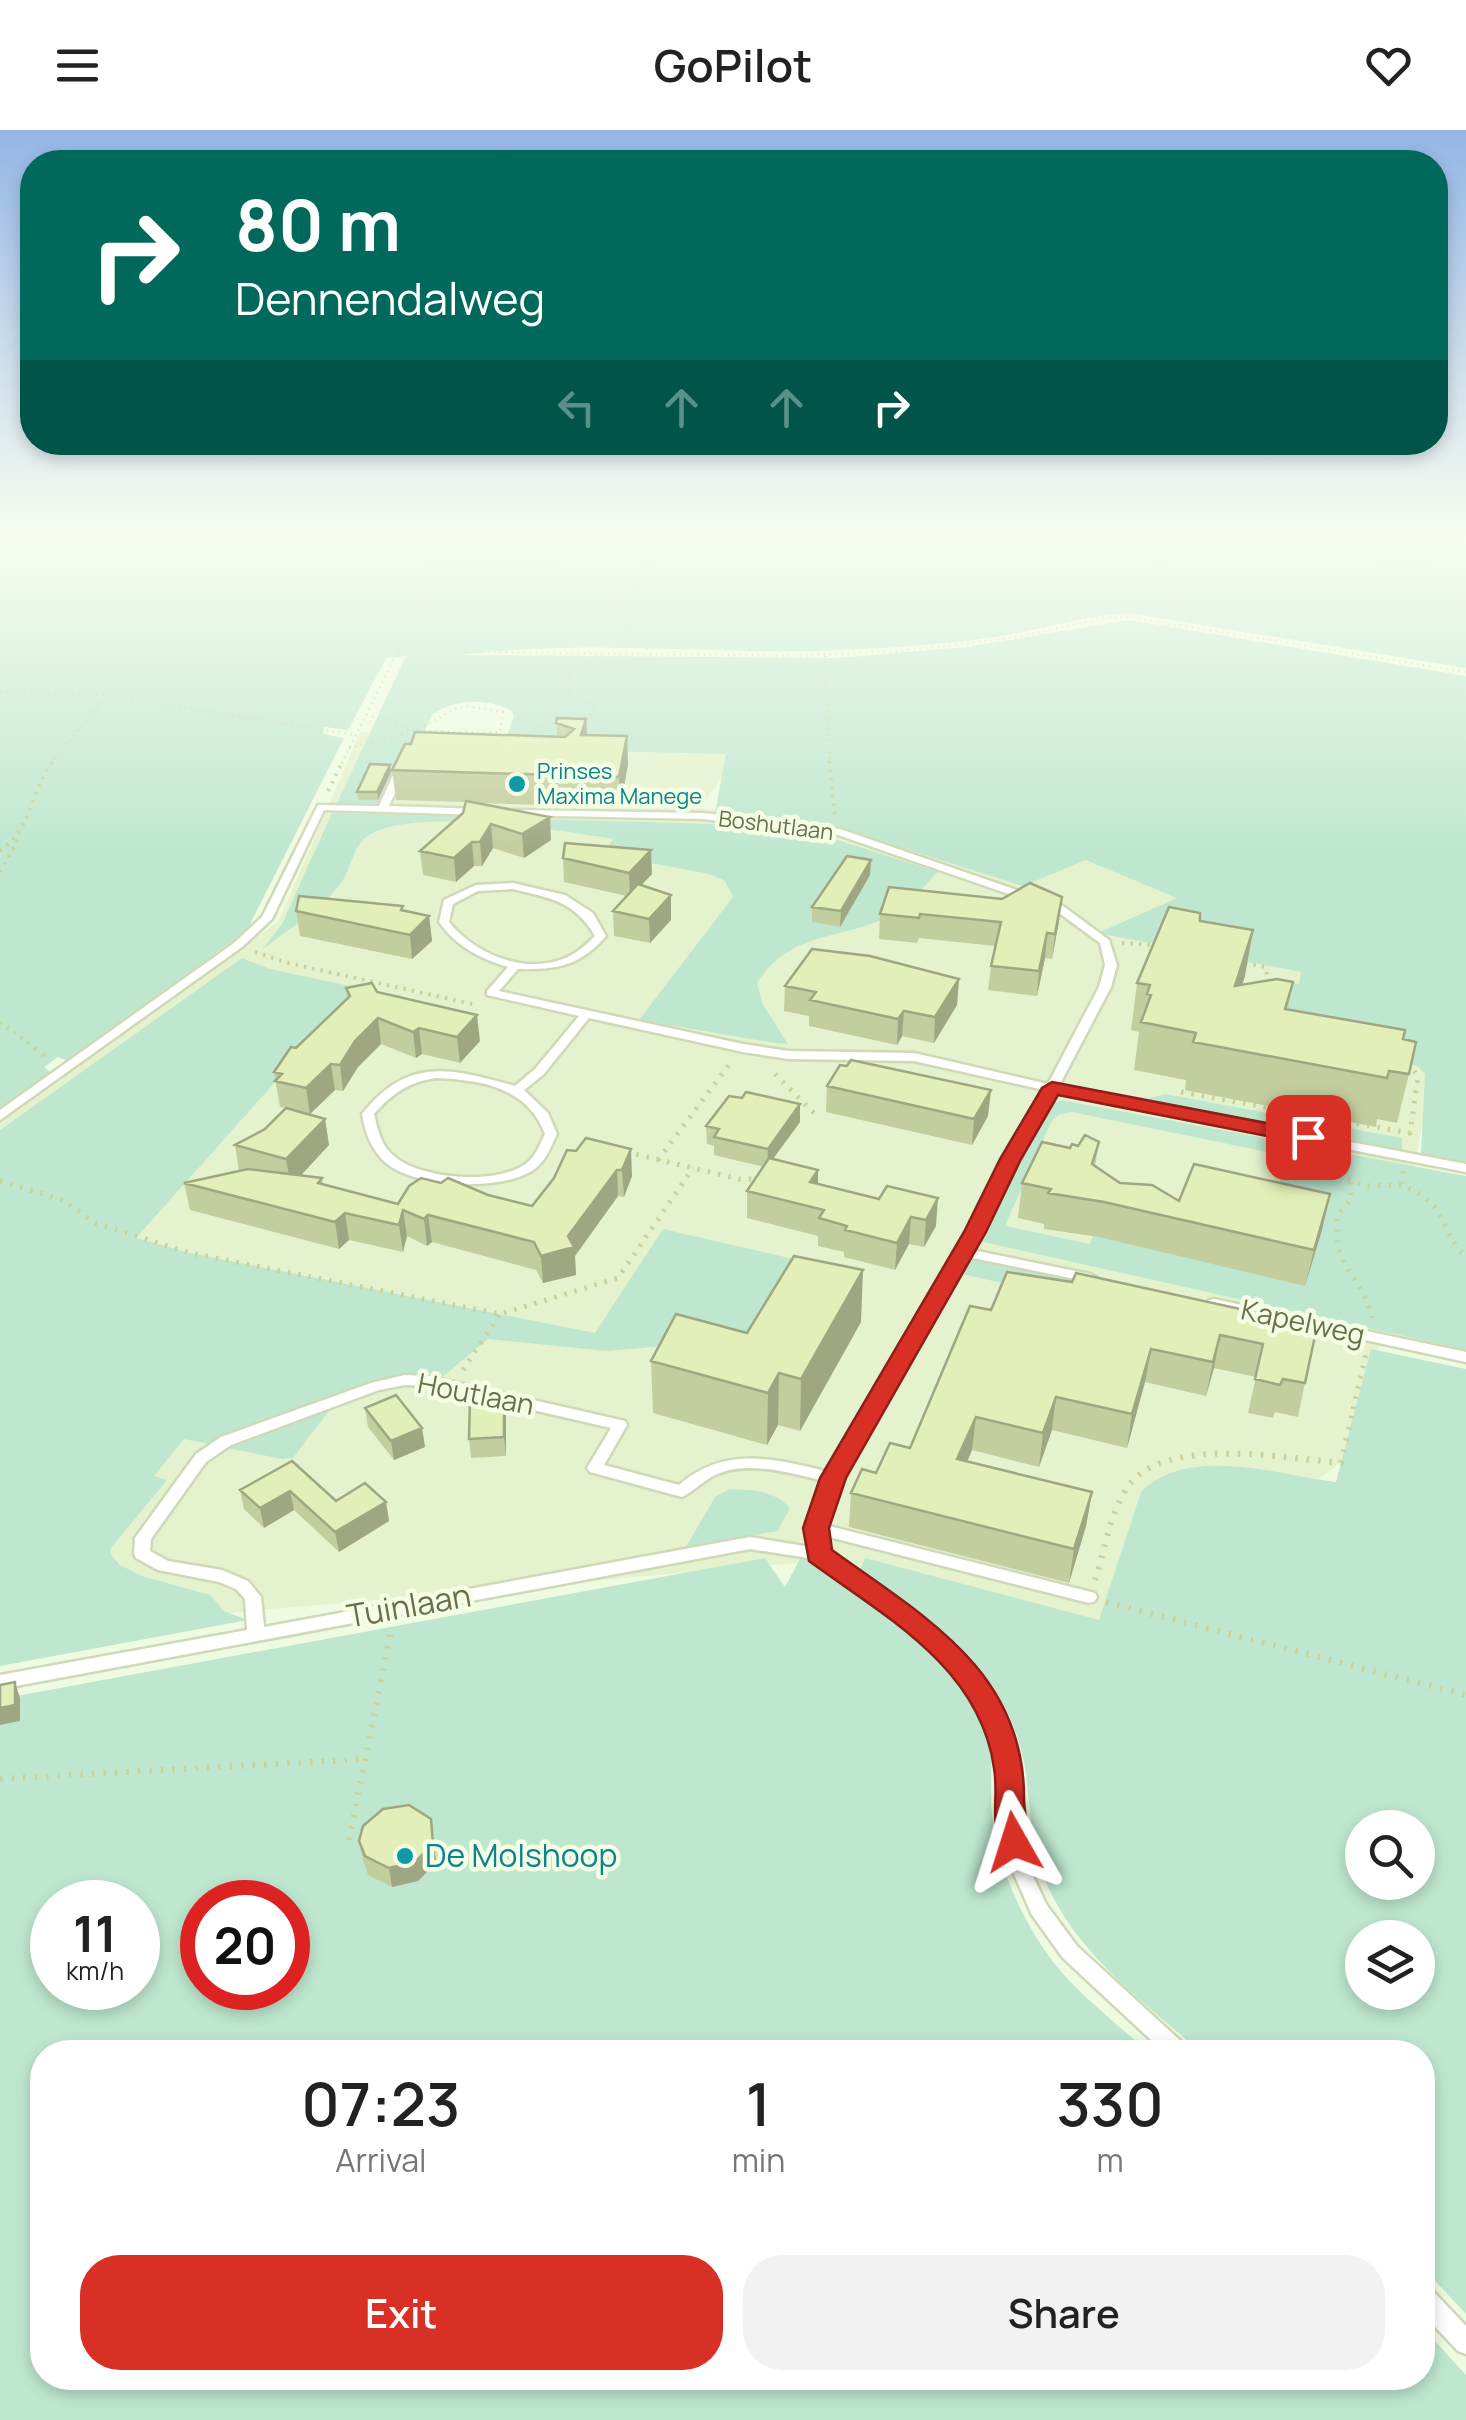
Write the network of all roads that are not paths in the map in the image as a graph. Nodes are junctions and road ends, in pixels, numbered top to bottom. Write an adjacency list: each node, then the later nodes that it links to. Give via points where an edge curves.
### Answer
1 (408, 754): 2 (lane)
2 (383, 809): 5 (lane, Boshutlaan, via 703,816 840,832 1059,908 1105,942 1111,964); 7 (lane, Boshutlaan, via 321,807 268,919)
3 (516, 966): 3 (lane, via 553,967 582,957 601,936 589,915 561,897 512,886 476,888 448,902 444,922 456,939); 4 (lane, via 492,993)
4 (586, 1014): 5 (lane, via 789,1055 914,1057); 6 (lane)
5 (1052, 1088): 8 (lane); 9 (lane)
6 (517, 1090): 6 (lane, via 544,1116 550,1134 535,1164 504,1180 442,1178 399,1167 372,1141 368,1114 384,1091 420,1074 464,1076)
7 (0, 1116)
8 (1466, 1168)
9 (963, 1252): 10 (lane); 13 (lane)
10 (1099, 1280)
11 (1196, 1300): 12 (lane, Kapelweg)
12 (1466, 1357)
13 (833, 1478): 14 (lane); 17 (lane, Houtlaan, via 746,1462 711,1467 682,1491 595,1468 620,1425 452,1386 406,1380 376,1386 226,1441 201,1458 143,1538 142,1554 164,1566 242,1585 252,1597)
14 (816, 1528): 15 (lane); 16 (lane)
15 (819, 1554): 17 (lane, Tuinlaan, via 750,1544); 19 (lane, via 958,1661 984,1695 1009,1768 1008,1819 1020,1866 1039,1909 1070,1952)
16 (1089, 1597)
17 (256, 1635): 18 (lane, Tuinlaan)
18 (0, 1682)
19 (1165, 2040)
20 (1435, 2310): 21 (lane)
21 (1466, 2343)

